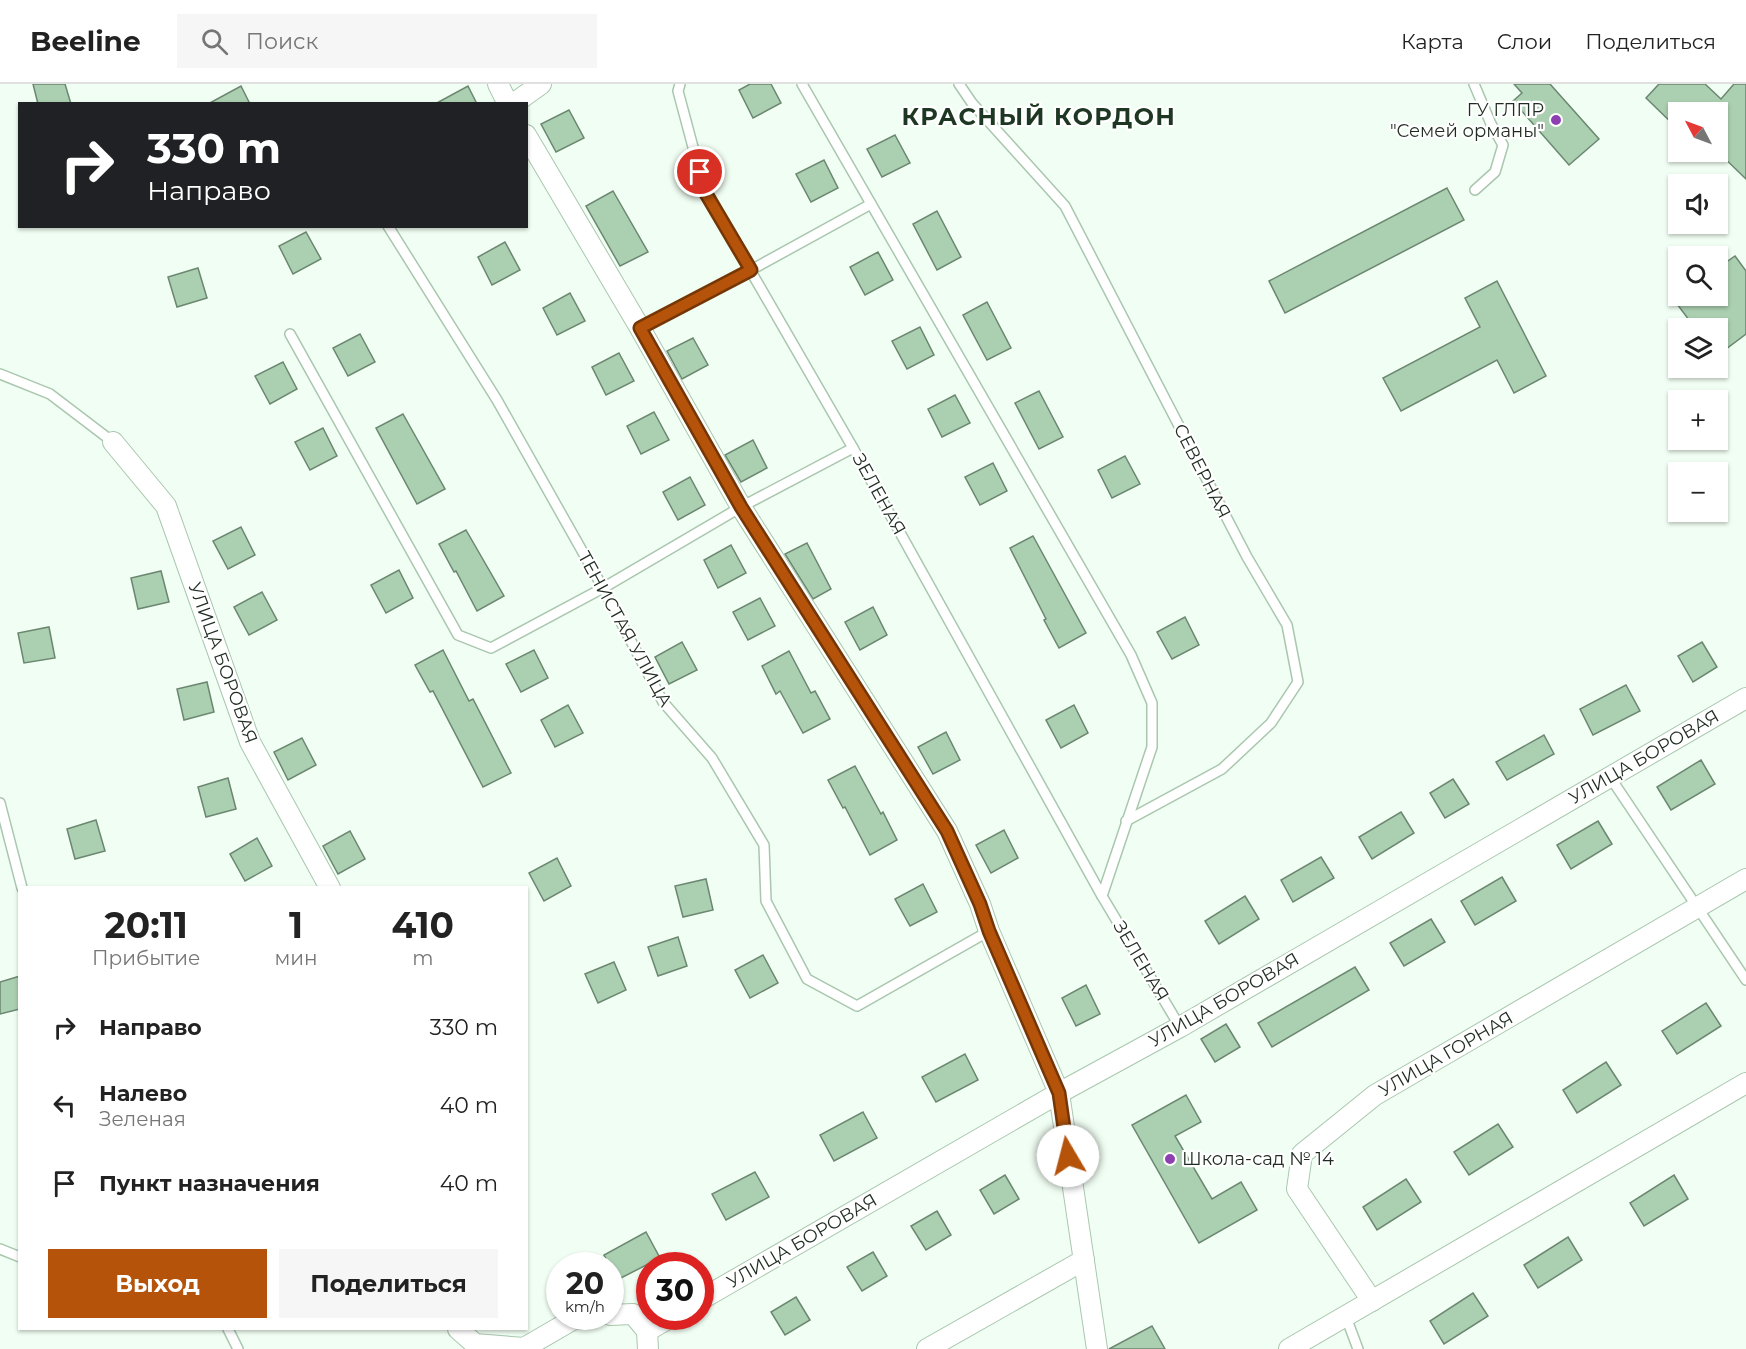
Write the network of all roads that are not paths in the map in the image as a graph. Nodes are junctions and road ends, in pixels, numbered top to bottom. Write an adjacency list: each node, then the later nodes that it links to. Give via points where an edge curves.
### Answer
1 (498, 84): 7 (street)
2 (542, 84): 8 (street)
3 (680, 84): 13 (lane, ЗЕЛЕНАЯ, via 678,91 705,192)
4 (802, 84): 11 (lane)
5 (958, 84): 24 (lane, СЕВЕРНАЯ, via 1065,206 1247,557 1287,625 1298,682 1271,723 1222,769)
6 (1474, 84): 10 (lane, via 1503,145 1495,172)
7 (510, 102)
8 (514, 102)
9 (528, 138): 14 (street)
10 (1475, 190)
11 (871, 204): 13 (lane); 24 (lane, via 1131,655 1152,703 1152,747)
12 (389, 228): 20 (lane, ТЕНИСТАЯ УЛИЦА, via 497,400)
13 (751, 270): 14 (lane); 18 (lane, ЗЕЛЕНАЯ)
14 (640, 328): 19 (street)
15 (290, 334): 20 (lane, via 458,635 491,648)
16 (0, 374): 17 (lane, via 50,394)
17 (113, 442): 27 (street, УЛИЦА БОРОВАЯ, via 166,506 250,742)
18 (853, 448): 19 (lane); 28 (lane, ЗЕЛЕНАЯ)
19 (741, 507): 20 (lane); 30 (street, via 947,831)
20 (603, 588): 30 (lane, ТЕНИСТАЯ УЛИЦА, via 663,702 712,758 764,846 766,901 807,979 857,1006)
21 (1746, 698): 22 (street, УЛИЦА БОРОВАЯ)
22 (1610, 777): 29 (lane); 32 (street, УЛИЦА БОРОВАЯ)
23 (0, 803): 26 (lane)
24 (1126, 821): 28 (lane)
25 (1746, 879): 29 (street, УЛИЦА ГОРНАЯ)
26 (21, 886)
27 (329, 886)
28 (1102, 896): 32 (lane, ЗЕЛЕНАЯ)
29 (1698, 907): 31 (lane); 39 (street, УЛИЦА ГОРНАЯ, via 1375,1095 1302,1154 1297,1189)
30 (989, 931): 34 (street)
31 (1746, 980)
32 (1180, 1026): 34 (street, УЛИЦА БОРОВАЯ)
33 (1746, 1083): 39 (street)
34 (1059, 1093): 37 (street); 38 (street, УЛИЦА БОРОВАЯ)
35 (0, 1249): 36 (lane)
36 (18, 1256)
37 (1084, 1260): 48 (street); 49 (street)
38 (714, 1292)
39 (1372, 1302): 41 (street)
40 (624, 1315): 45 (street, via 633,1314)
41 (1346, 1317): 50 (street); 51 (lane)
42 (228, 1330): 47 (lane)
43 (459, 1330): 46 (street)
44 (554, 1330): 46 (street, via 524,1348)
45 (647, 1340)
46 (476, 1347)
47 (238, 1349)
48 (927, 1349)
49 (1097, 1349)
50 (1289, 1349)
51 (1358, 1349)

